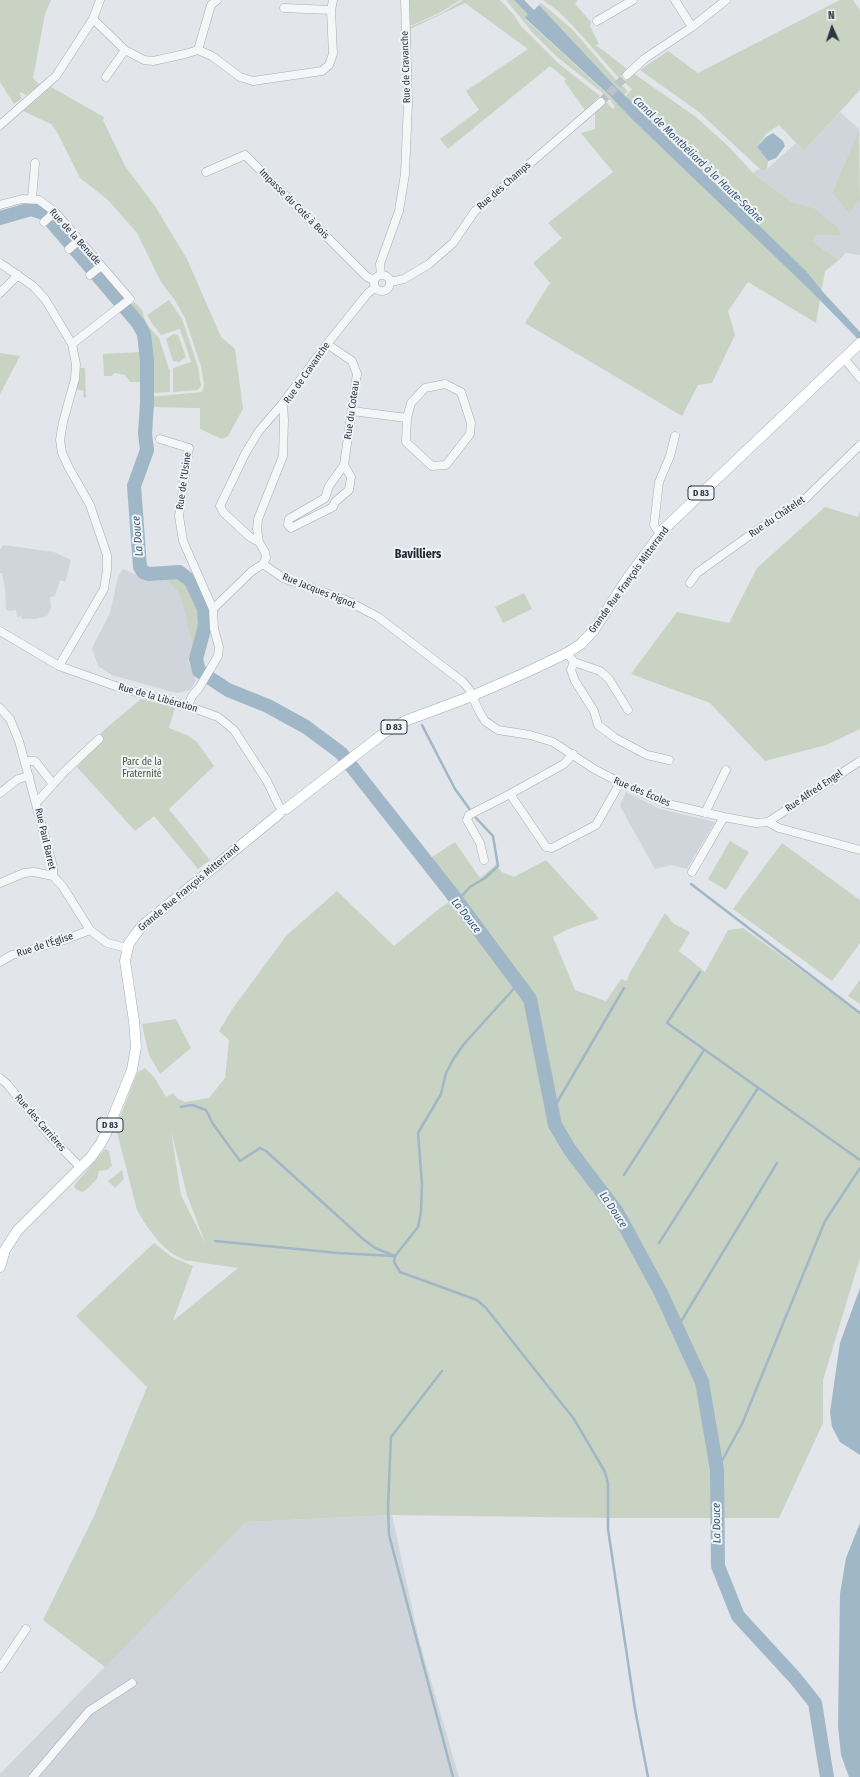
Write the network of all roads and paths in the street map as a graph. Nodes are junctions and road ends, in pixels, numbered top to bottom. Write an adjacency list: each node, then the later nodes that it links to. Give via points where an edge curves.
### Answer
1 (100, 0): 10 (street)
2 (217, 0): 14 (street, via 211,5)
3 (334, 0): 9 (street)
4 (405, 0): 27 (street, Rue de Cravanche, via 408,102 405,174 399,211 380,264)
5 (633, 0): 11 (street)
6 (675, 0): 12 (street)
7 (726, 0): 12 (street)
8 (284, 8): 9 (street)
9 (331, 10): 14 (street, via 333,54 329,65 322,71 253,81 240,77 212,56)
10 (93, 19): 13 (street); 18 (street, via 56,76)
11 (597, 21)
12 (692, 27): 15 (street, via 644,59)
13 (125, 50): 14 (street, via 144,60 153,61); 16 (street)
14 (198, 50)
15 (627, 75)
16 (106, 77)
17 (601, 102): 28 (street, Rue des Champs, via 475,211 453,243 429,264 404,279)
18 (0, 125)
19 (35, 163): 21 (street)
20 (206, 172): 27 (street, Impasse du Coté à Bois, via 245,155 367,277)
21 (32, 199): 22 (street); 23 (street, Rue de la Benade, via 39,200)
22 (0, 205)
23 (53, 214): 24 (street); 30 (street, Rue de la Benade, via 96,271 130,299)
24 (44, 222)
25 (0, 263): 26 (street)
26 (18, 275): 29 (street); 30 (street, via 45,299)
27 (377, 281): 28 (street, via 386,275); 28 (street, Rue des Champs, via 380,290 389,287); 31 (street, Rue de Cravanche)
28 (390, 282)
29 (0, 293)
30 (72, 344): 50 (street, via 76,364 75,379 63,422 60,440 62,453 90,505 107,555 107,570 104,589)
31 (327, 344): 35 (street, Rue de Cravanche); 36 (street, Rue du Coteau, via 352,361 357,374)
32 (857, 345): 33 (main road, Grande Rue François Mitterrand / D 83)
33 (844, 358): 34 (street); 42 (main road, Grande Rue François Mitterrand / D 83)
34 (860, 378)
35 (283, 403): 43 (street, Rue de Cravanche, via 284,456 258,519); 43 (street, via 259,431 246,452 220,506 224,513)
36 (352, 411): 37 (street); 41 (street, Rue du Coteau)
37 (407, 418): 37 (street, via 406,442 432,466 446,465 470,434 471,422 461,392 446,384 425,388 410,403)
38 (675, 436): 42 (street, via 659,482 654,525)
39 (160, 439): 46 (street, Rue de l'Usine, via 189,448 179,516 183,541)
40 (860, 445): 45 (street, Rue du Châtelet, via 805,498 697,573)
41 (344, 465): 41 (street, Rue du Coteau, via 351,477 349,490 333,507 291,528 288,525 289,519 325,498 329,486)
42 (660, 534): 48 (main road, Grande Rue François Mitterrand / D 83, via 594,630 581,644)
43 (259, 542): 44 (street, Rue de Cravanche, via 266,558)
44 (263, 564): 46 (street, via 252,571); 51 (street, Rue Jacques Pignot, via 283,578 346,600 378,617 463,682)
45 (690, 583)
46 (213, 609): 52 (street, via 218,656)
47 (0, 631): 50 (street, Rue de la Libération)
48 (567, 653): 49 (street); 51 (main road, Grande Rue François Mitterrand / D 83)
49 (574, 662): 54 (street, via 600,672 609,679); 57 (street, via 571,670 575,681 594,711 598,725 615,738 647,755)
50 (59, 666): 52 (street, Rue de la Libération, via 122,688)
51 (472, 696): 56 (street, Rue des Écoles, via 486,721 498,730 553,742); 67 (main road, Grande Rue François Mitterrand / D 83, via 405,721 384,733)
52 (188, 706): 67 (street, Rue de la Libération, via 218,717 234,730 267,781)
53 (0, 708): 59 (street, Rue Paul Barret, via 10,719)
54 (628, 710)
55 (99, 739): 63 (street, Rue Paul Barret)
56 (573, 754): 62 (street, Rue des Écoles); 65 (street, via 564,764)
57 (669, 760)
58 (860, 761): 70 (street, Rue Alfred Engel)
59 (26, 762): 61 (street, Rue Paul Barret); 63 (street, via 35,761)
60 (726, 770): 68 (street)
61 (29, 776): 64 (street, via 18,779); 66 (street, Rue Paul Barret)
62 (620, 783): 65 (street, via 596,824 552,848 546,847); 68 (street, Rue des Écoles, via 664,803)
63 (53, 784): 66 (street, Rue Paul Barret)
64 (0, 793)
65 (510, 794): 72 (street, via 467,820 480,843)
66 (36, 802): 74 (street, Rue Paul Barret, via 53,866)
67 (281, 809): 77 (main road, Grande Rue François Mitterrand / D 83, via 142,926)
68 (705, 813): 69 (street, Rue des Écoles)
69 (724, 818): 70 (street, Rue des Écoles, via 756,823); 73 (street)
70 (768, 822): 71 (street, Rue des Écoles, via 779,828)
71 (860, 850)
72 (484, 860)
73 (692, 872)
74 (53, 876): 75 (street, via 34,872 24,873); 76 (street, via 63,887)
75 (0, 883)
76 (90, 930): 77 (street, via 107,943); 78 (street, Rue de l'Église, via 12,955)
77 (127, 948): 80 (main road, Grande Rue François Mitterrand / D 83, via 125,968 136,1037 132,1070 97,1150)
78 (0, 962)
79 (0, 1078): 80 (street, Rue des Carrières)
80 (80, 1168): 81 (main road, Grande Rue François Mitterrand / D 83, via 17,1231 5,1250)
81 (0, 1267)
82 (26, 1629): 83 (street)
83 (0, 1668)
84 (132, 1683): 85 (street, via 88,1711)
85 (34, 1777)

